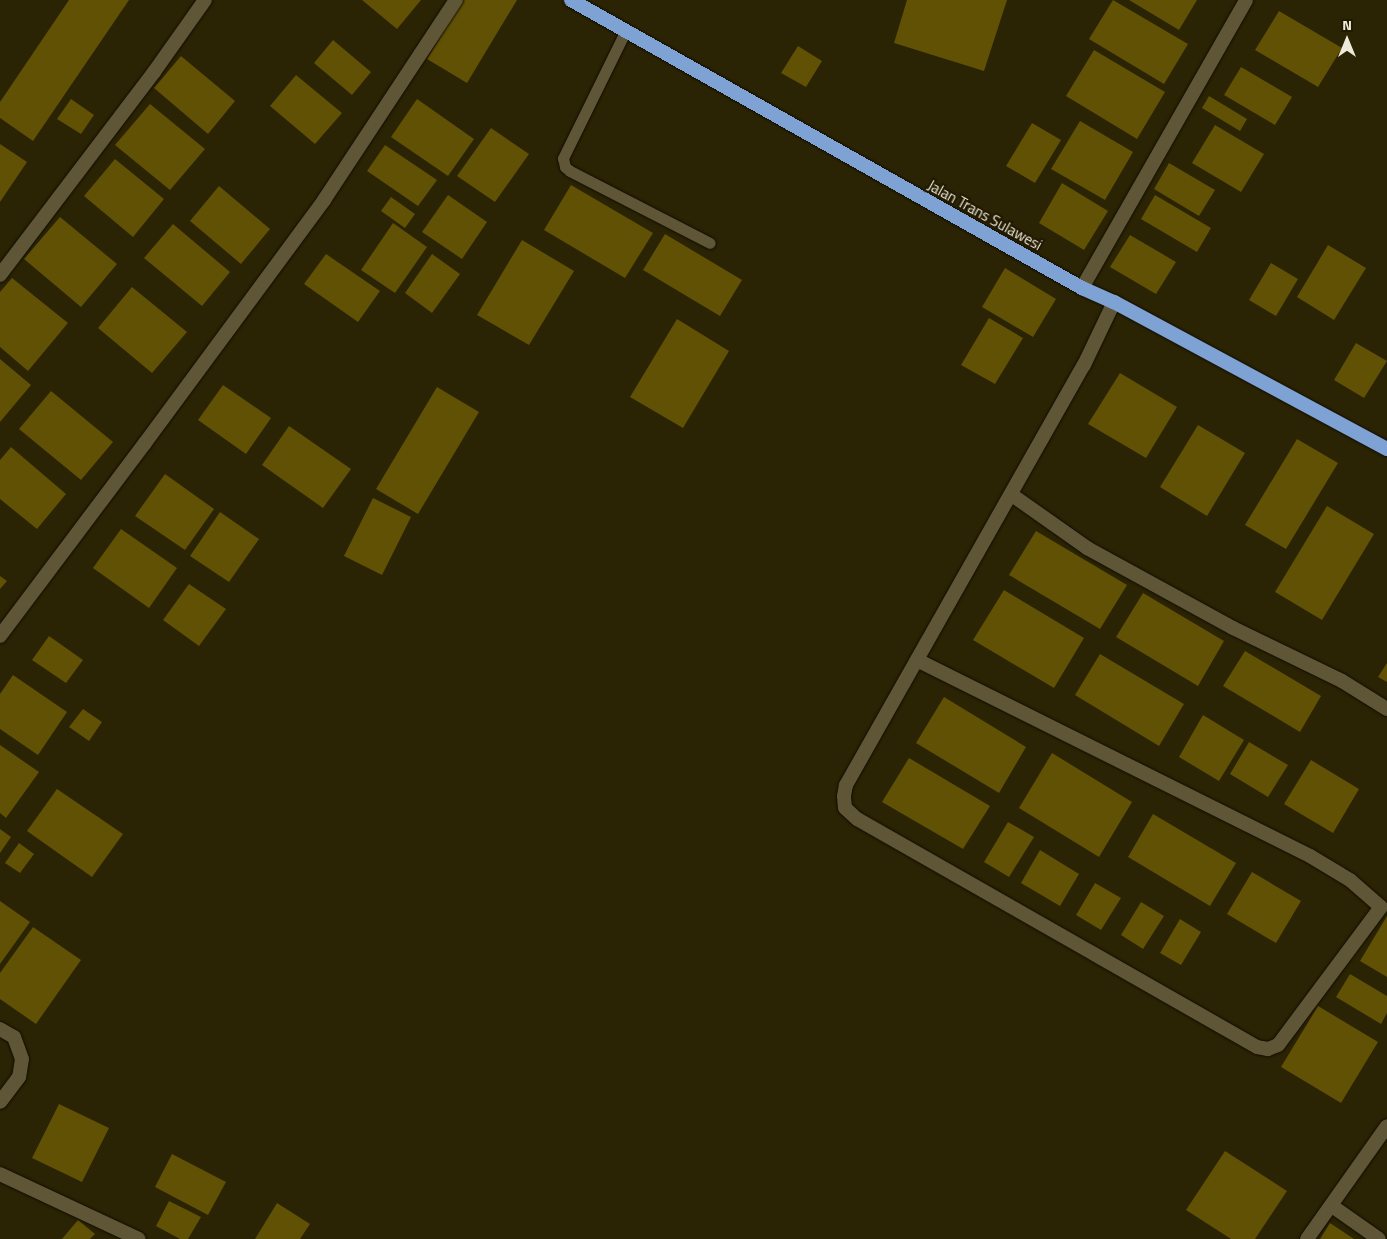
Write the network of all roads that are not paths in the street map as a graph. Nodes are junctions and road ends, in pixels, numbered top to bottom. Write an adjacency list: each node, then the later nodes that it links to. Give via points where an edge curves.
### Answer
1 (205, 0): 7 (street)
2 (456, 0): 12 (street, via 324,200)
3 (571, 0): 5 (highway, Jalan Trans Sulawesi)
4 (1246, 0): 8 (street)
5 (626, 30): 6 (lane, via 563,158 565,167); 8 (highway, Jalan Trans Sulawesi)
6 (710, 243)
7 (0, 275)
8 (1082, 288): 9 (highway, Jalan Trans Sulawesi)
9 (1114, 302): 10 (highway, Jalan Trans Sulawesi); 11 (street, via 1084,366)
10 (1387, 449)
11 (1012, 496): 13 (street); 14 (street, via 1087,548 1233,628 1342,681)
12 (0, 636)
13 (917, 660): 15 (street, via 1310,856); 15 (street, via 846,785 845,808 857,819 1258,1047 1278,1046)
14 (1387, 709)
15 (1384, 903)
16 (0, 1029): 17 (street, via 14,1037 22,1059 19,1077)
17 (0, 1102)
18 (1387, 1126): 20 (street)
19 (0, 1174): 21 (street)
20 (1332, 1206): 22 (street); 23 (street)
21 (139, 1239)
22 (1307, 1239)
23 (1379, 1239)

